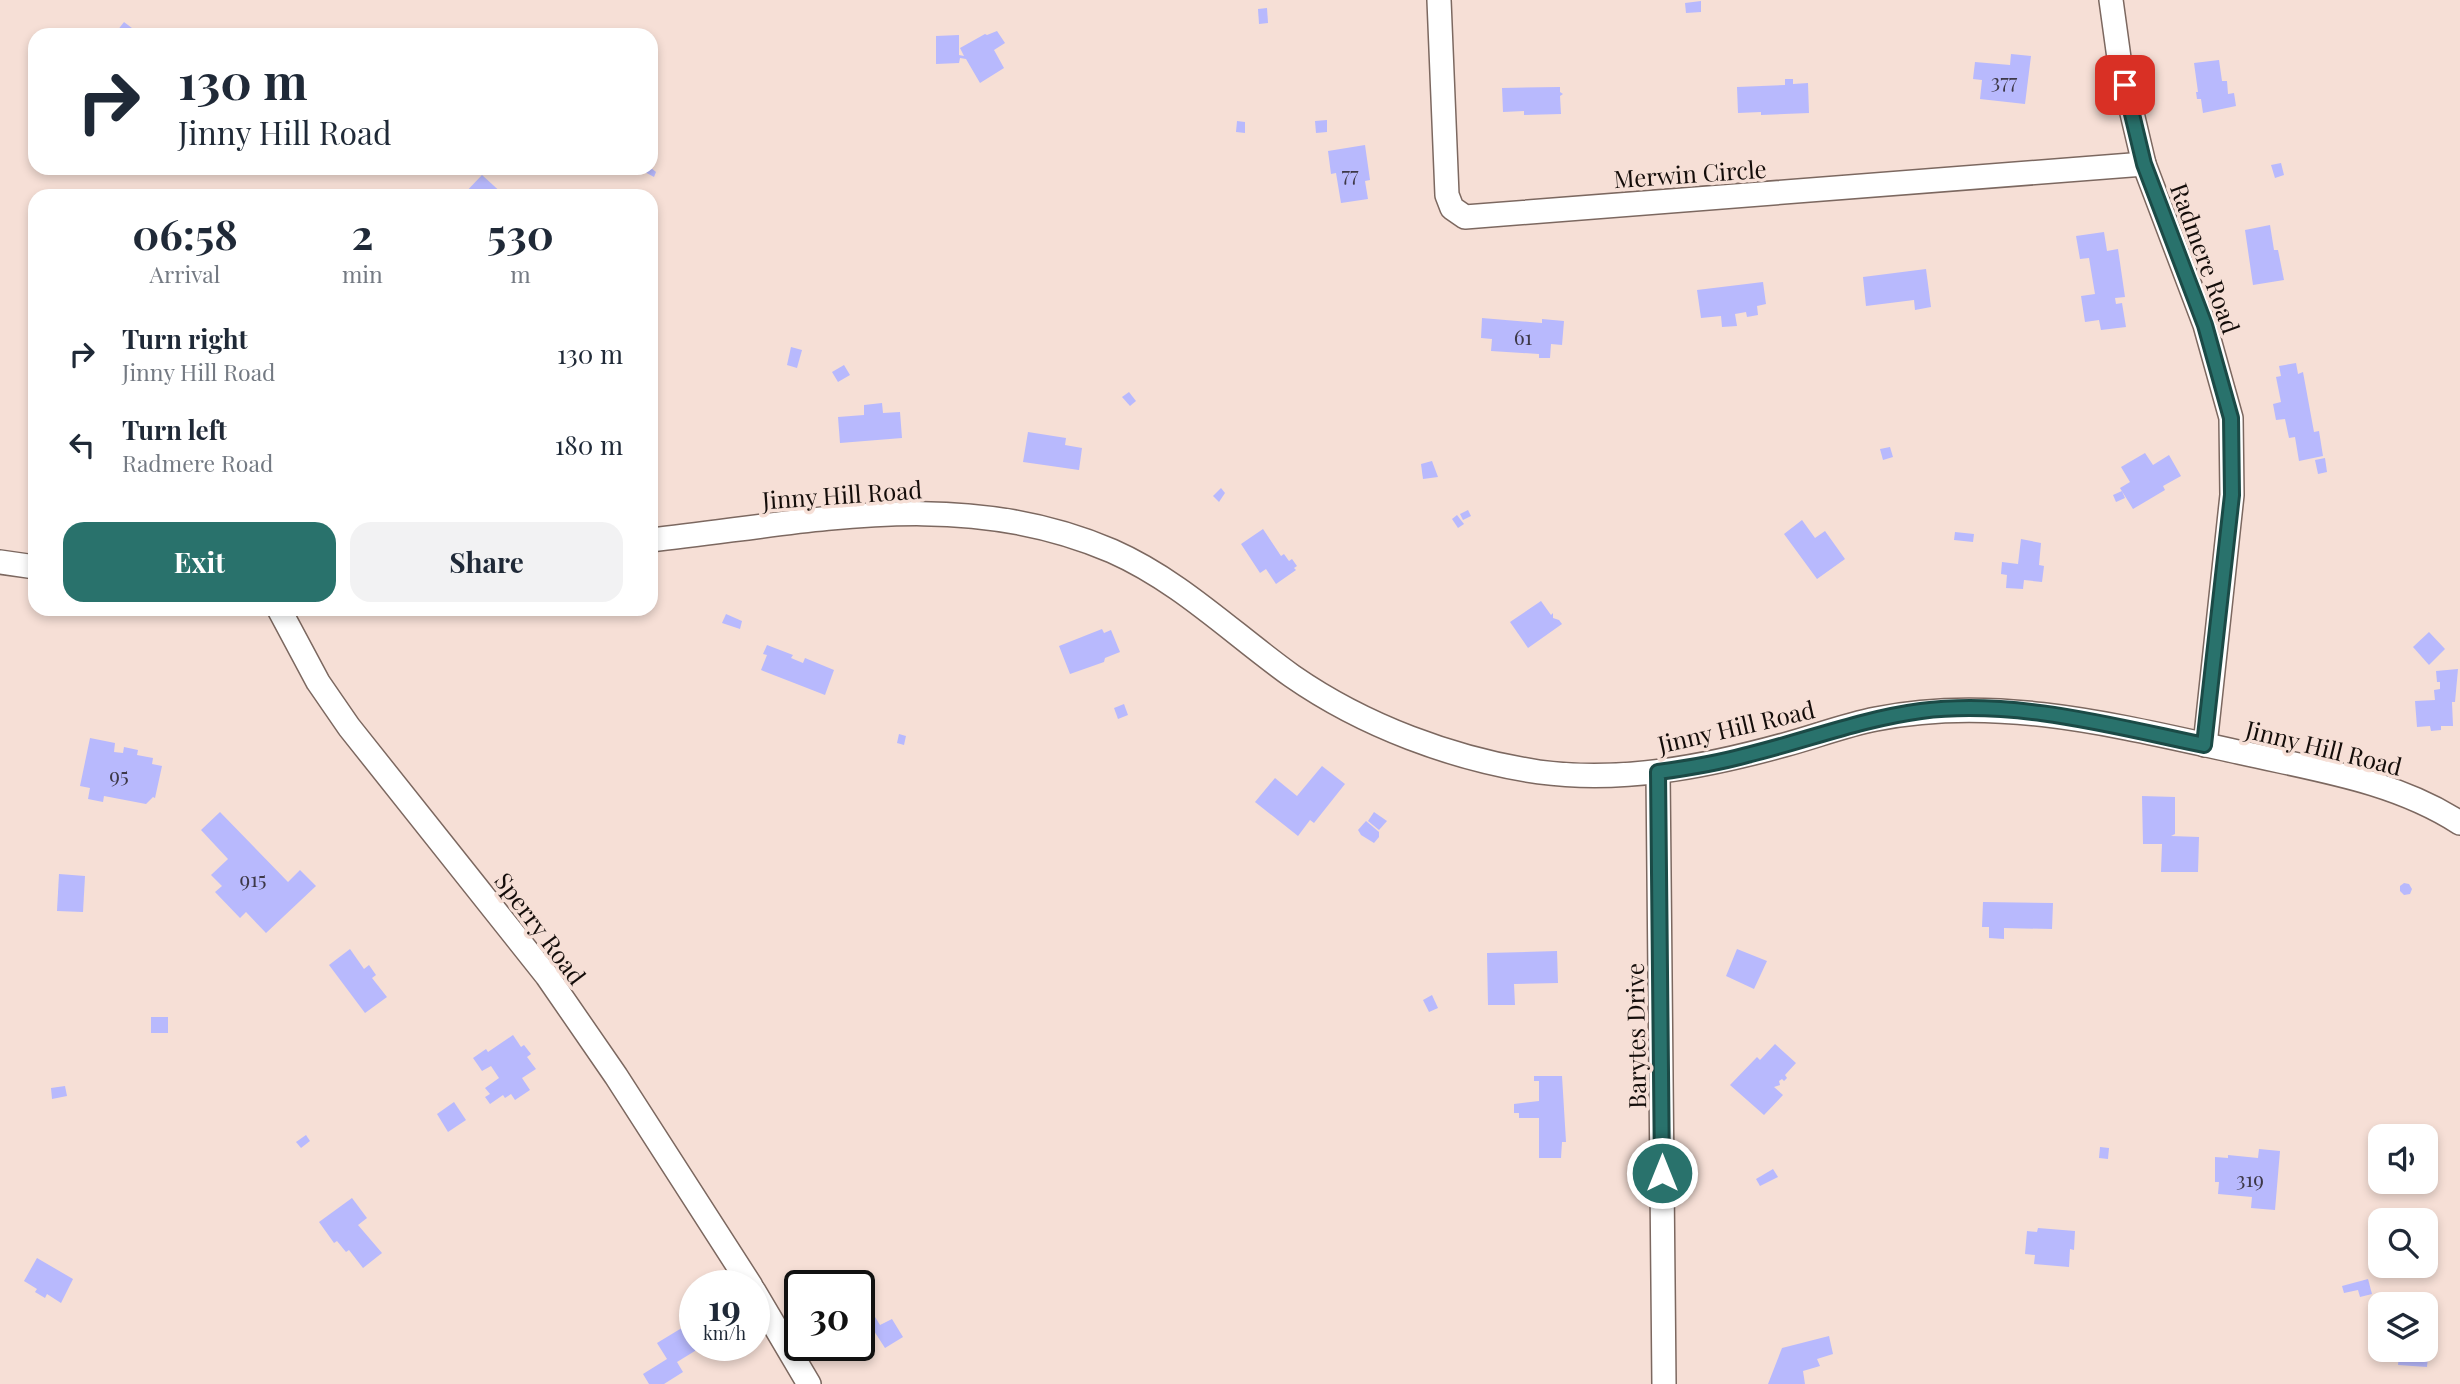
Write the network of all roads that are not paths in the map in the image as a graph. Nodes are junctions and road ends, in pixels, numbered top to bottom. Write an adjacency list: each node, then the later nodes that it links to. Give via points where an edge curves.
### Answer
1 (1439, 0): 3 (street, Merwin Circle, via 1447,195 1452,208 1465,216)
2 (2111, 0): 3 (street, Radmere Road, via 2119,58)
3 (2144, 164): 8 (street, Radmere Road, via 2205,325 2231,418 2232,495)
4 (658, 539): 9 (street, Jinny Hill Road, via 884,513 981,517 1041,528 1112,551 1150,570 1293,676 1373,722 1493,764 1597,776)
5 (0, 562): 6 (street)
6 (28, 566)
7 (283, 616): 11 (street, Sperry Road, via 318,682 349,727 547,976)
8 (2204, 745): 9 (street, Jinny Hill Road, via 2071,718 1977,709 1923,711 1871,719 1726,760); 10 (street, Jinny Hill Road, via 2364,781 2402,793)
9 (1658, 772): 14 (street, Barytes Drive)
10 (2460, 823)
11 (741, 1270)
12 (770, 1318): 13 (street)
13 (809, 1384)
14 (1664, 1384)

